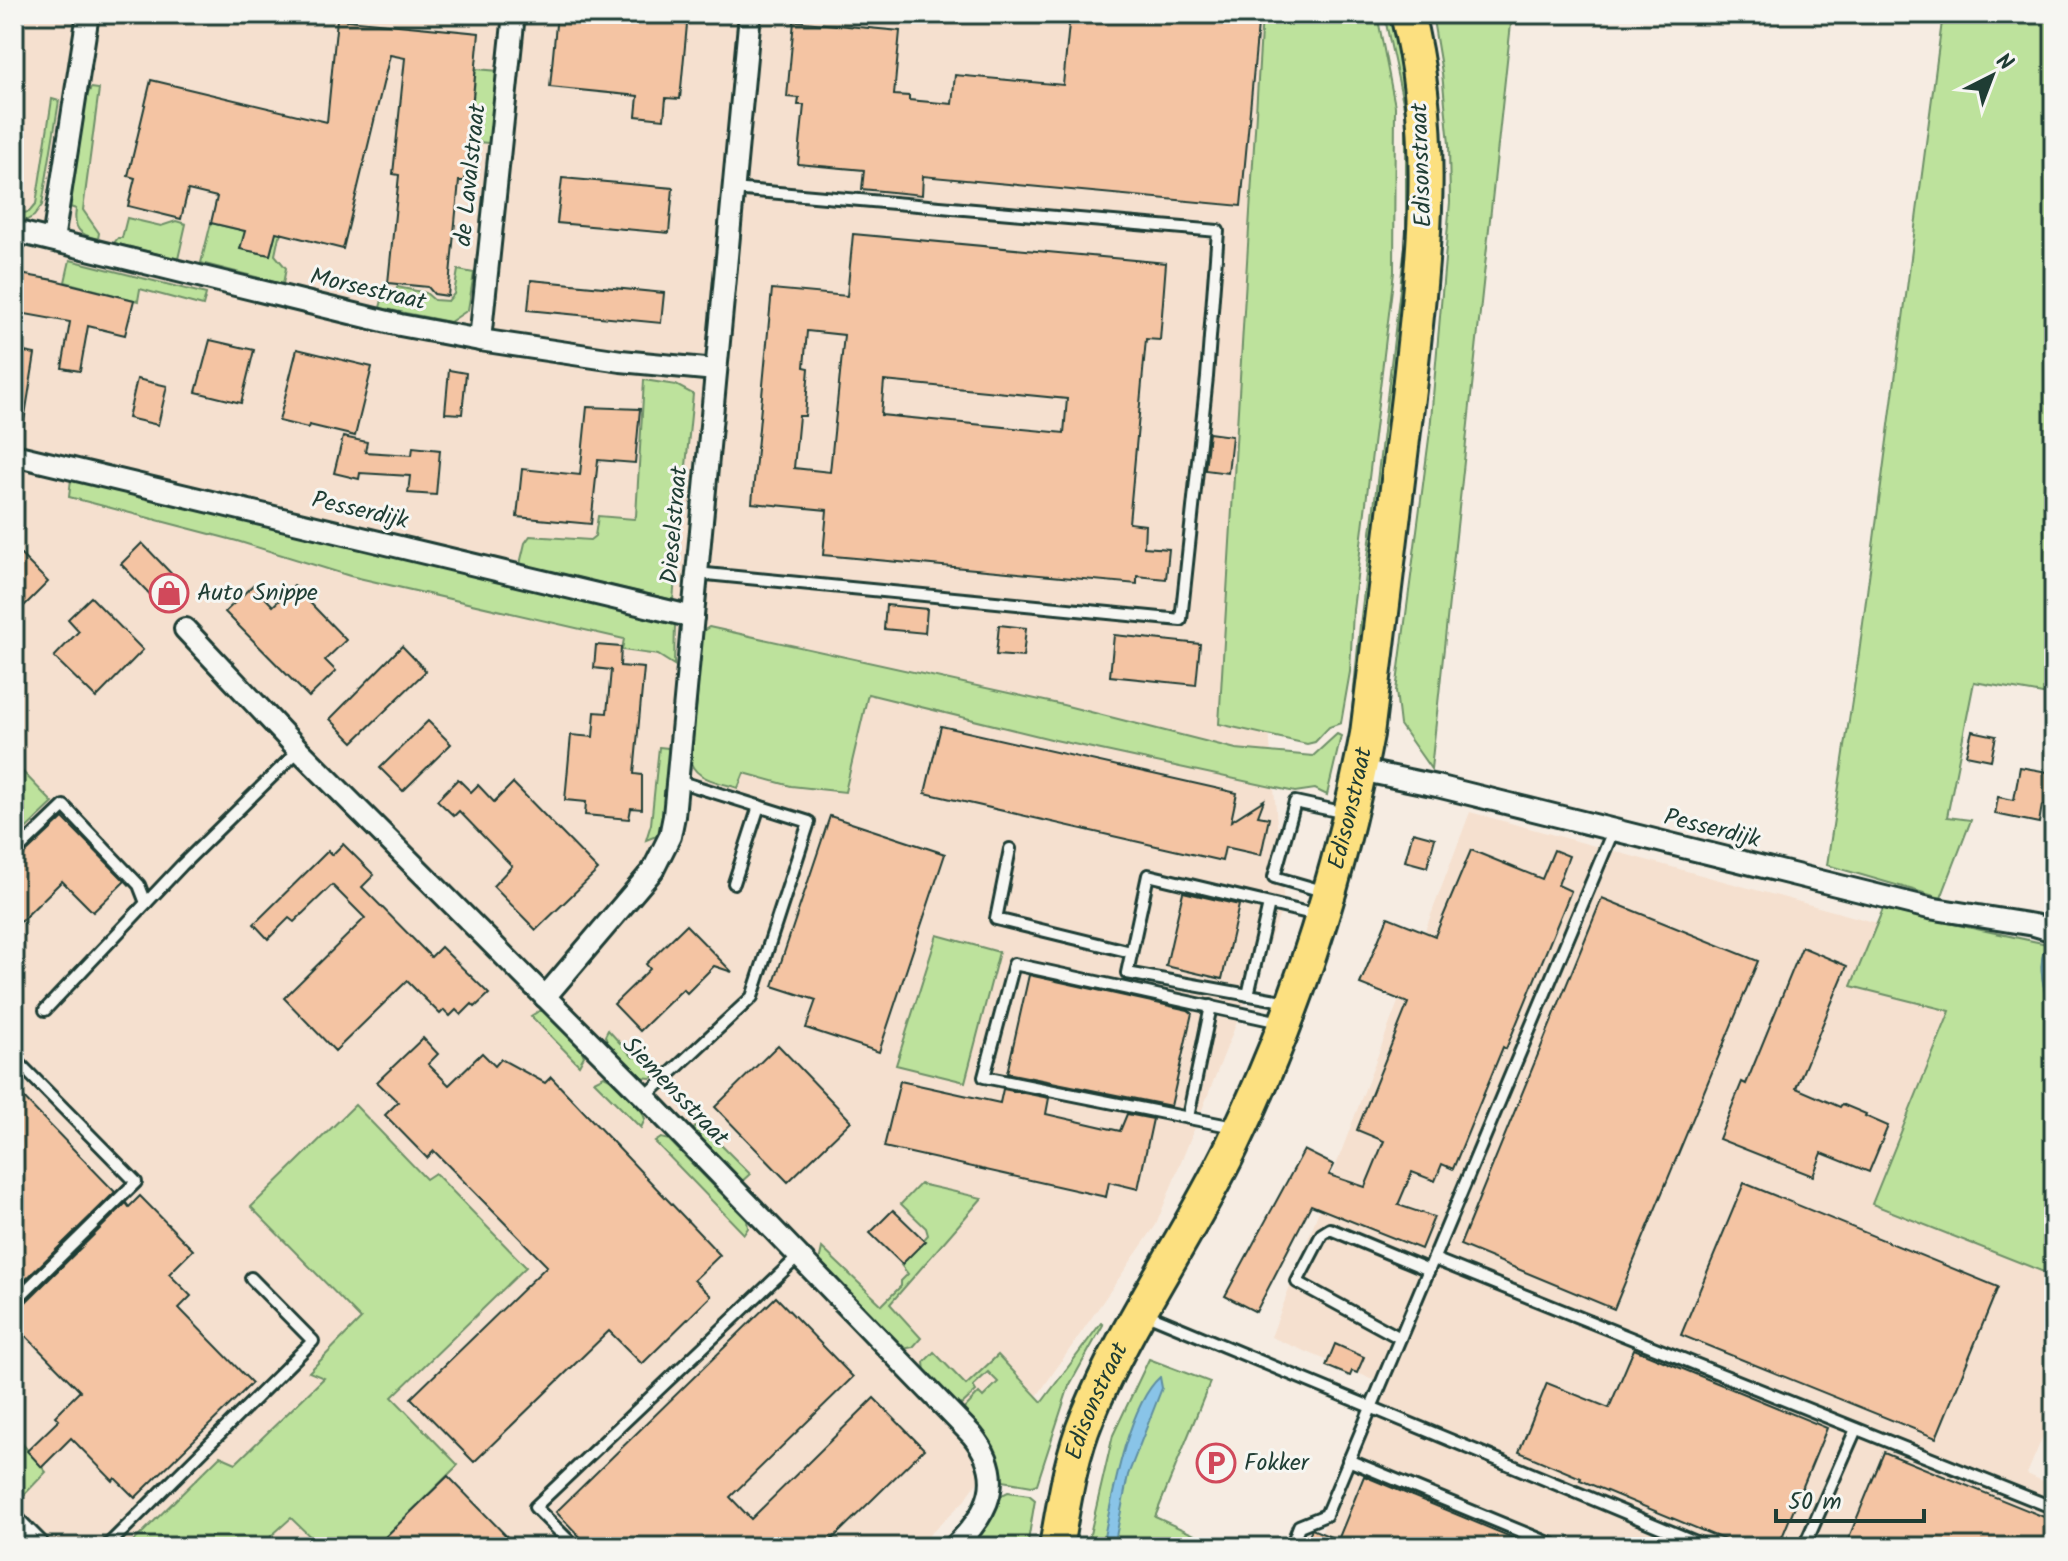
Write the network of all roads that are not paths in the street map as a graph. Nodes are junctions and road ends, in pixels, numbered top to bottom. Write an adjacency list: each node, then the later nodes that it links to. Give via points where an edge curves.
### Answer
1 (88, 14): 7 (street)
2 (514, 14): 8 (street, de Lavalstraat)
3 (750, 14): 5 (street, Dieselstraat)
4 (1407, 14): 15 (main road, Edisonstraat, via 1424,120 1423,258)
5 (733, 189): 9 (street, Dieselstraat); 11 (lane, via 1218,231 1207,377 1181,620)
6 (14, 231): 7 (street, Morsestraat)
7 (53, 240): 8 (street, Morsestraat)
8 (480, 340): 9 (street, Morsestraat)
9 (716, 370): 11 (street, Dieselstraat)
10 (14, 455): 12 (street, Pesserdijk)
11 (696, 573): 12 (street, Dieselstraat)
12 (693, 617): 16 (street, Dieselstraat)
13 (185, 629): 14 (street, Siemensstraat)
14 (299, 750): 23 (lane); 29 (street, Siemensstraat)
15 (1360, 770): 18 (main road, Edisonstraat); 19 (street, Pesserdijk)
16 (678, 781): 17 (lane); 29 (street, Dieselstraat, via 670,836 653,870)
17 (759, 806): 22 (lane); 34 (lane, via 809,822 752,997)
18 (1349, 814): 24 (main road, Edisonstraat); 24 (lane, via 1295,802 1274,877 1310,889)
19 (1613, 831): 26 (street, Pesserdijk, via 1929,908); 38 (lane)
20 (1010, 849): 27 (lane, via 996,919)
21 (14, 854): 23 (lane, via 64,806 139,885)
22 (734, 883)
23 (146, 903): 31 (lane)
24 (1325, 903): 25 (lane, via 1304,912); 32 (main road, Edisonstraat)
25 (1269, 904): 27 (lane, via 1148,875); 28 (lane)
26 (2054, 931)
27 (1131, 952): 28 (lane, via 1127,973)
28 (1248, 995): 32 (lane)
29 (545, 997): 34 (street, Siemensstraat)
30 (1211, 1006): 32 (lane); 35 (lane); 35 (lane, via 1014,964 984,1077)
31 (45, 1010)
32 (1289, 1013): 36 (main road, Edisonstraat)
33 (14, 1071): 40 (lane, via 20,1064 136,1182)
34 (645, 1097): 37 (street, Siemensstraat)
35 (1188, 1117): 36 (lane)
36 (1240, 1129): 41 (main road, Edisonstraat)
37 (798, 1257): 50 (lane, via 535,1507); 51 (street, Siemensstraat, via 985,1453 991,1485 984,1512)
38 (1432, 1265): 42 (lane); 42 (lane, via 1330,1229 1322,1234 1297,1282); 44 (lane)
39 (251, 1278): 49 (lane, via 313,1341)
40 (14, 1302)
41 (1141, 1311): 43 (lane); 52 (main road, Edisonstraat, via 1087,1418 1073,1457)
42 (1400, 1338): 43 (lane)
43 (1371, 1408): 45 (lane); 55 (lane)
44 (1856, 1429): 46 (lane); 56 (lane)
45 (1348, 1460): 53 (lane, via 1326,1515 1299,1526); 54 (lane)
46 (2054, 1508)
47 (14, 1527): 48 (street)
48 (34, 1547)
49 (106, 1547)
50 (575, 1547)
51 (954, 1547)
52 (1056, 1547)
53 (1291, 1547)
54 (1559, 1547)
55 (1708, 1547)
56 (1804, 1547)

